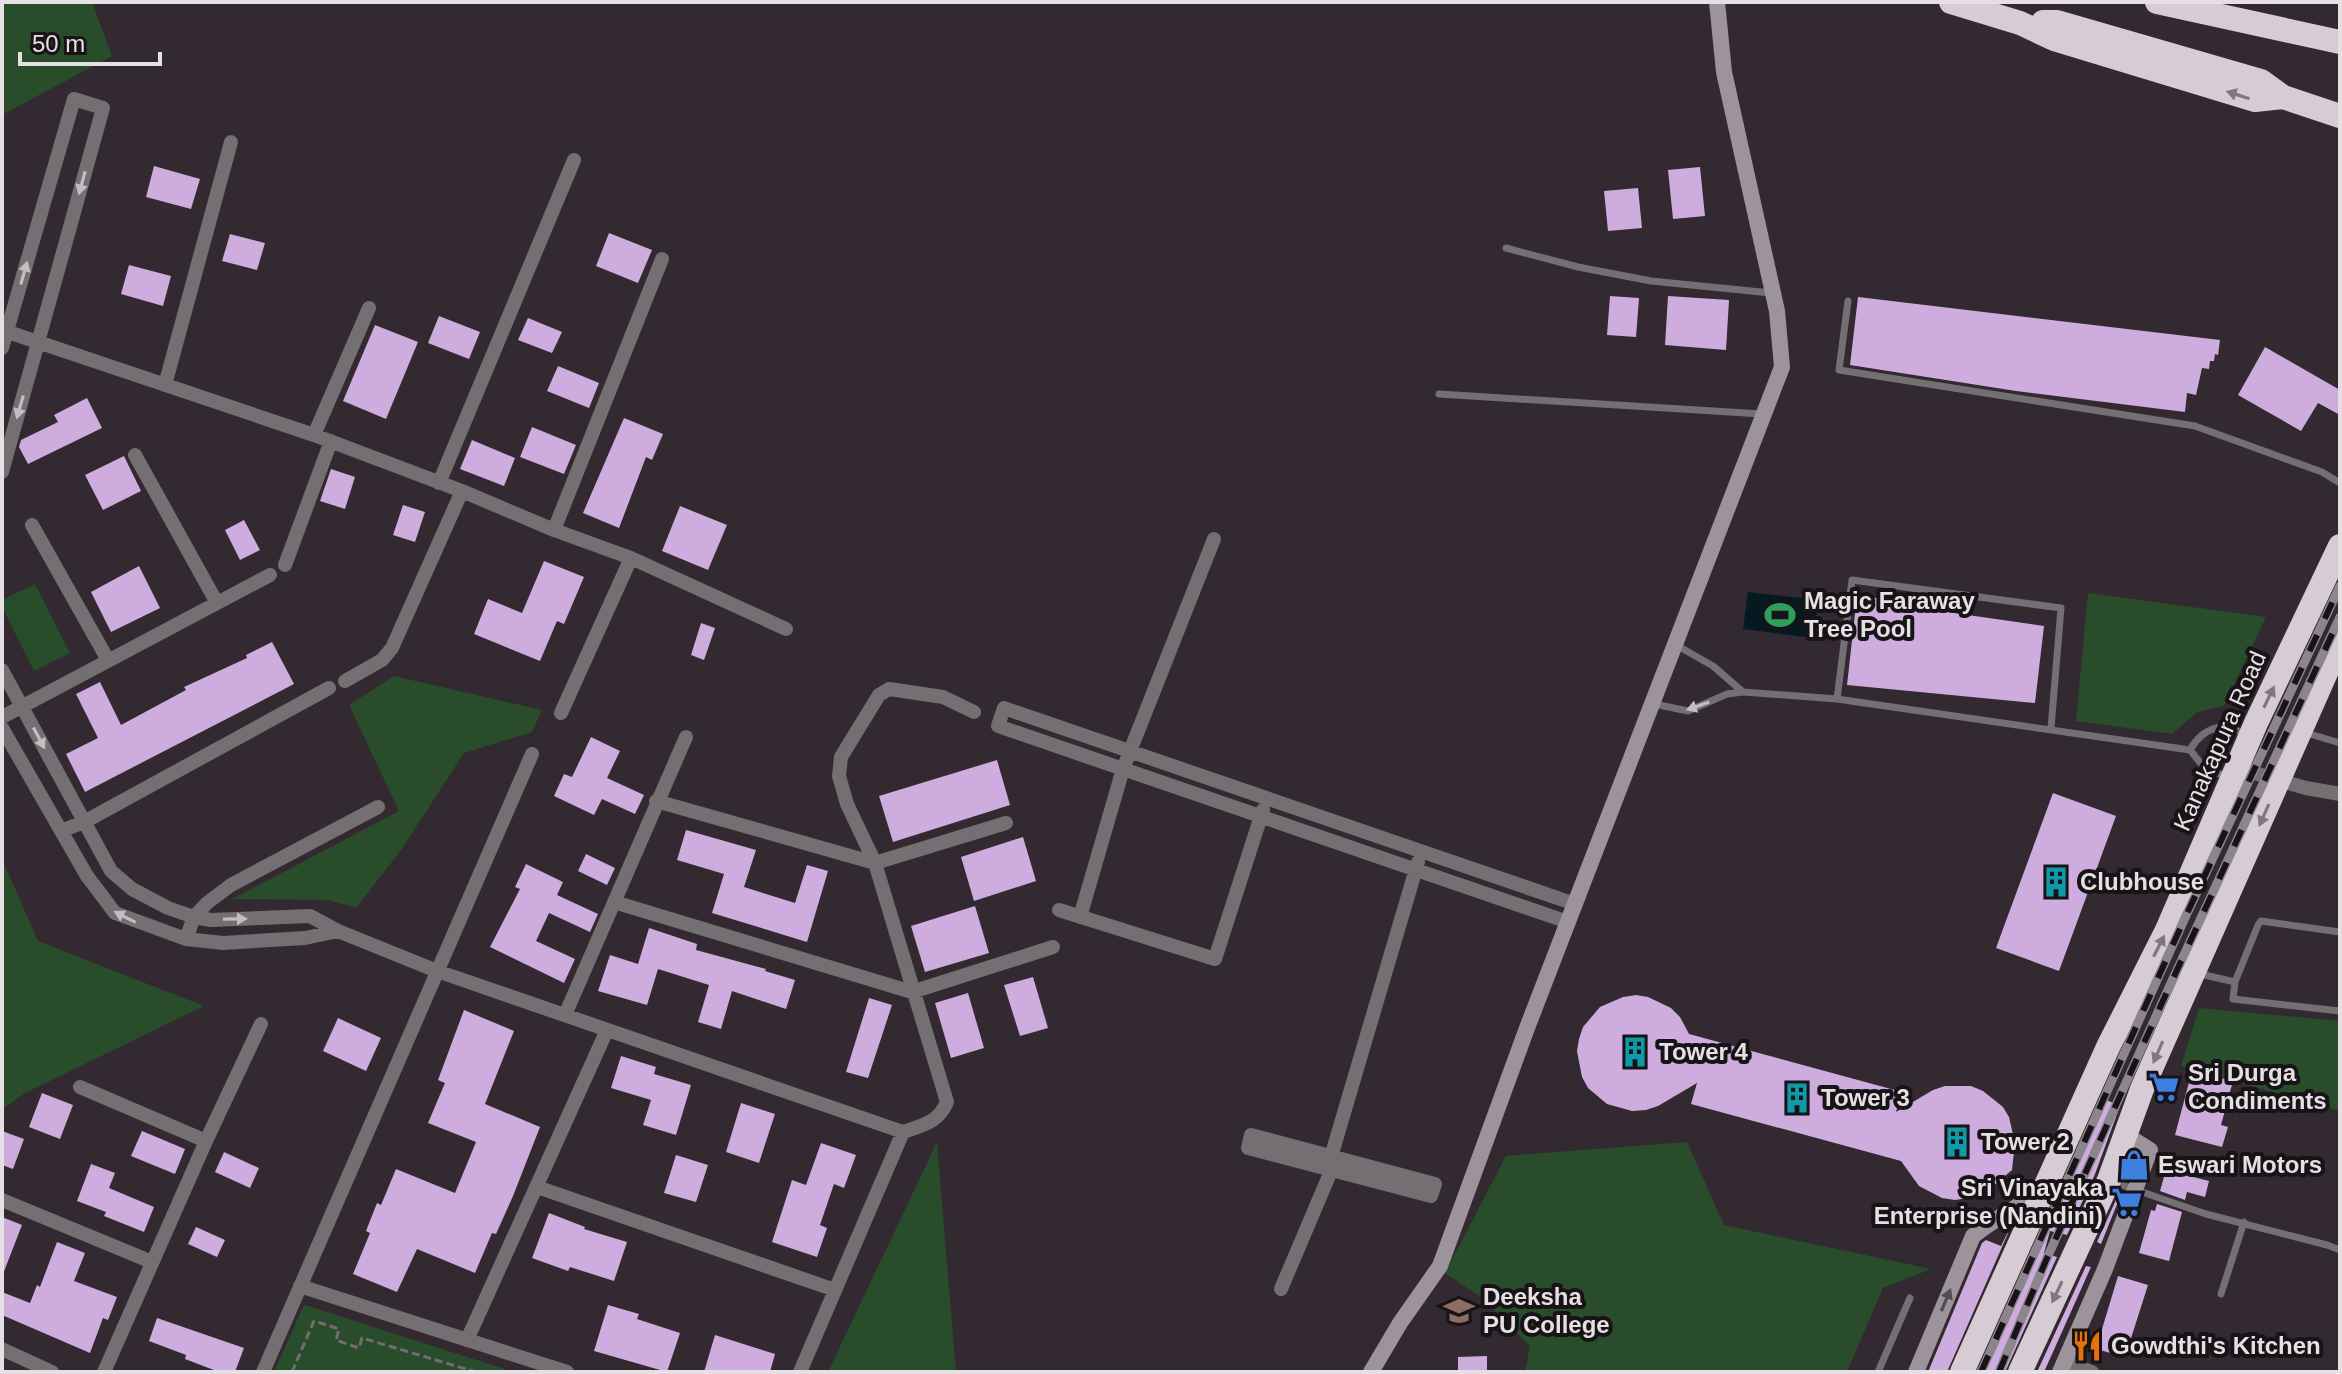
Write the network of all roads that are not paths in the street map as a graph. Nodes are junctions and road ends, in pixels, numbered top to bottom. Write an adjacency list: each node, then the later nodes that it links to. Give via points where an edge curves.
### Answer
1 (1717, 2): 10 (street, via 1724,72)
2 (1951, 2): 5 (highway, one-way to 2, via 2283,97 2255,100)
3 (2157, 2): 4 (highway)
4 (2340, 42)
5 (2340, 116)
6 (231, 142): 16 (street)
7 (574, 160): 23 (street)
8 (1506, 248): 10 (lane, via 1651,281)
9 (662, 259): 27 (street)
10 (1773, 293): 18 (street, via 1782,367)
11 (1848, 301): 24 (lane, via 1839,370 2195,426)
12 (369, 308): 19 (street)
13 (4, 331): 14 (street); 14 (street, one-way to 14, via 74,99 103,108); 15 (street)
14 (39, 341): 16 (street); 22 (street, one-way to 22)
15 (2, 348)
16 (165, 385): 19 (street)
17 (1439, 394): 18 (lane)
18 (1764, 414): 36 (street)
19 (314, 435): 20 (street)
20 (331, 441): 23 (street); 31 (street)
21 (135, 455): 33 (street)
22 (2, 472)
23 (439, 483): 25 (street)
24 (2340, 483)
25 (462, 491): 27 (street); 39 (street, via 392,648 382,660)
26 (32, 525): 37 (street)
27 (554, 530): 30 (street)
28 (1214, 539): 55 (street)
29 (2340, 546): 52 (highway, Kanakapura Road, one-way to 29)
30 (631, 558): 34 (street); 46 (street)
31 (285, 565)
32 (270, 575): 33 (street)
33 (217, 603): 37 (street)
34 (786, 629)
35 (2340, 641): 50 (highway)
36 (1675, 645): 41 (lane, via 1713,666); 43 (street)
37 (108, 660): 44 (street)
38 (2, 670): 44 (street)
39 (345, 681)
40 (329, 688): 65 (street)
41 (1743, 692): 42 (lane); 43 (lane, one-way to 43, via 1688,711)
42 (1837, 699): 49 (lane); 49 (lane, via 1852,580 2061,608)
43 (1652, 703): 72 (street)
44 (21, 705): 47 (street); 65 (street, one-way to 65)
45 (974, 712): 69 (street, via 943,697 889,689 879,695 841,757 839,776)
46 (561, 713)
47 (2, 717)
48 (2, 728): 67 (street)
49 (2051, 728): 54 (lane)
50 (2301, 731): 53 (lane); 59 (highway)
51 (686, 737): 62 (street)
52 (2250, 739): 54 (lane, via 2235,729 2217,727 2200,735); 58 (highway, Kanakapura Road)
53 (2340, 743)
54 (2190, 750): 58 (lane, via 2209,771)
55 (1130, 752): 57 (street); 57 (street, via 1004,708 998,726); 61 (street)
56 (532, 754): 81 (street)
57 (1123, 769): 64 (street); 75 (street)
58 (2235, 773): 59 (street); 94 (highway, Kanakapura Road, one-way to 58, via 2167,930)
59 (2280, 781): 60 (street); 82 (highway, one-way to 82)
60 (2340, 794)
61 (1266, 798): 64 (street); 68 (street)
62 (656, 801): 69 (street); 71 (street)
63 (378, 807): 74 (street, via 231,885)
64 (1261, 817): 70 (street); 75 (street, via 1215,959)
65 (84, 822): 67 (street); 74 (street, via 111,871 132,889)
66 (1006, 823): 69 (street)
67 (61, 831): 79 (street, one-way to 67, via 115,913)
68 (1421, 851): 70 (street); 72 (street)
69 (875, 863): 84 (street)
70 (1415, 870): 76 (street); 93 (street)
71 (614, 902): 84 (street); 86 (street)
72 (1575, 904): 76 (street)
73 (1059, 910): 75 (street)
74 (194, 917): 77 (street, one-way to 77, via 310,916); 79 (street)
75 (1080, 917)
76 (1568, 922): 115 (street, via 1440,1266)
77 (338, 931): 79 (street, via 264,942); 81 (street)
78 (2340, 932): 83 (lane, via 2261,921)
79 (186, 939)
80 (1053, 947): 84 (street)
81 (437, 971): 86 (street); 102 (street)
82 (2194, 972): 83 (lane); 91 (highway, one-way to 91)
83 (2235, 982): 85 (lane, via 2233,999)
84 (912, 992): 90 (street, via 947,1102 942,1115)
85 (2340, 1011)
86 (565, 1015): 88 (street)
87 (261, 1024): 92 (street)
88 (607, 1030): 90 (street); 96 (street)
89 (80, 1087): 92 (street)
90 (903, 1132): 104 (street)
91 (2126, 1135): 95 (highway); 97 (street, via 2150,1150)
92 (206, 1141): 101 (street)
93 (1333, 1162): 93 (street, via 1248,1148 1251,1135); 93 (street, via 1435,1184 1431,1196); 103 (street)
94 (2049, 1176): 117 (street, Kanakapura Road, one-way to 94, via 1973,1236 2022,1205); 118 (highway, Kanakapura Road)
95 (2109, 1180): 97 (lane); 119 (highway, one-way to 119)
96 (537, 1187): 104 (street); 107 (street)
97 (2136, 1189): 99 (lane); 109 (street)
98 (2, 1200): 101 (street)
99 (2244, 1222): 100 (lane); 105 (lane)
100 (2340, 1250)
101 (152, 1262): 111 (street)
102 (300, 1286): 107 (street); 112 (street)
103 (1281, 1289)
104 (835, 1290): 114 (street)
105 (2221, 1294)
106 (1910, 1298): 116 (lane)
107 (467, 1340): 113 (street)
108 (2, 1349): 110 (street)
109 (2062, 1367): 120 (street)
110 (52, 1372)
111 (104, 1372)
112 (263, 1372)
113 (567, 1372)
114 (800, 1372)
115 (1371, 1372)
116 (1878, 1372)
117 (1916, 1372)
118 (1962, 1372)
119 (2020, 1372)
120 (2092, 1372)

